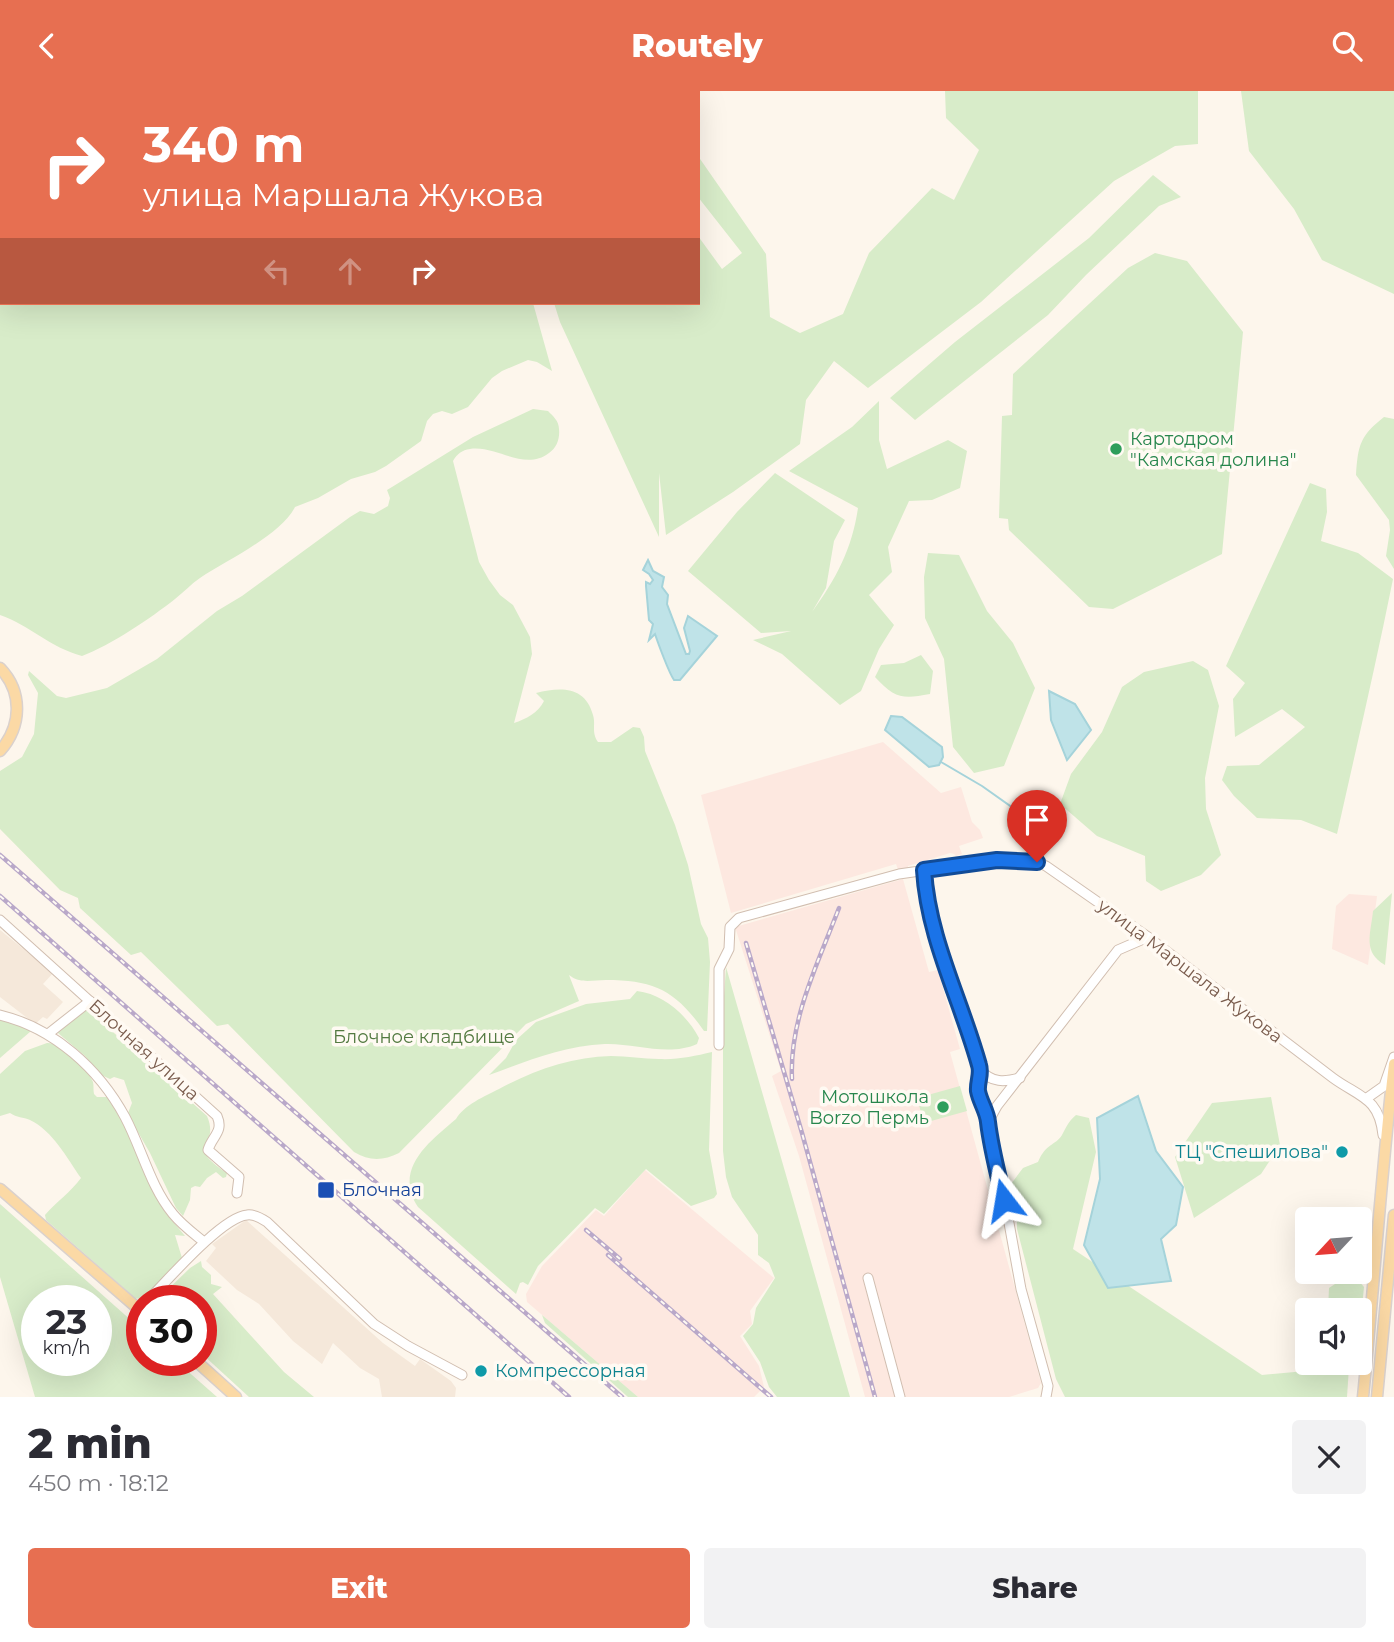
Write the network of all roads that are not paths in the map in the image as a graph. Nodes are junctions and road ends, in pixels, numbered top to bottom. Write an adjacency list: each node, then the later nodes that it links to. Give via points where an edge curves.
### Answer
1 (0, 668): 2 (main road, via 14,689 17,708 16,726)
2 (0, 751)
3 (924, 870): 5 (street, улица Маршала Жукова, via 997,860 1037,862); 9 (street, улица Маршала Жукова, via 734,921 729,950 719,969); 12 (street, via 943,960)
4 (0, 920): 6 (street, Блочная улица)
5 (1148, 937): 13 (street, via 1118,950); 14 (street, улица Маршала Жукова, via 1333,1078)
6 (90, 1001): 8 (street); 18 (street, Блочная улица, via 217,1116 218,1135 208,1150 239,1177)
7 (0, 1015): 8 (street)
8 (48, 1034): 20 (street, via 77,1056 113,1098 163,1200)
9 (719, 1045)
10 (1394, 1057): 14 (street, via 1384,1086)
11 (1394, 1064): 16 (main road)
12 (980, 1066): 13 (street, via 985,1076 995,1080); 15 (street, via 978,1091)
13 (1020, 1078): 15 (street)
14 (1367, 1097): 16 (street, via 1382,1124)
15 (988, 1122): 28 (street, via 1021,1289 1048,1386)
16 (1383, 1159): 29 (main road)
17 (0, 1189): 23 (main road)
18 (237, 1193)
19 (1394, 1215): 30 (main road)
20 (204, 1242): 22 (street); 24 (street, via 240,1217 256,1216 374,1324)
21 (868, 1278): 27 (street)
22 (162, 1285)
23 (126, 1296)
24 (462, 1375)
25 (213, 1376): 26 (main road)
26 (236, 1397)
27 (900, 1397)
28 (1046, 1397)
29 (1363, 1397)
30 (1377, 1397)

